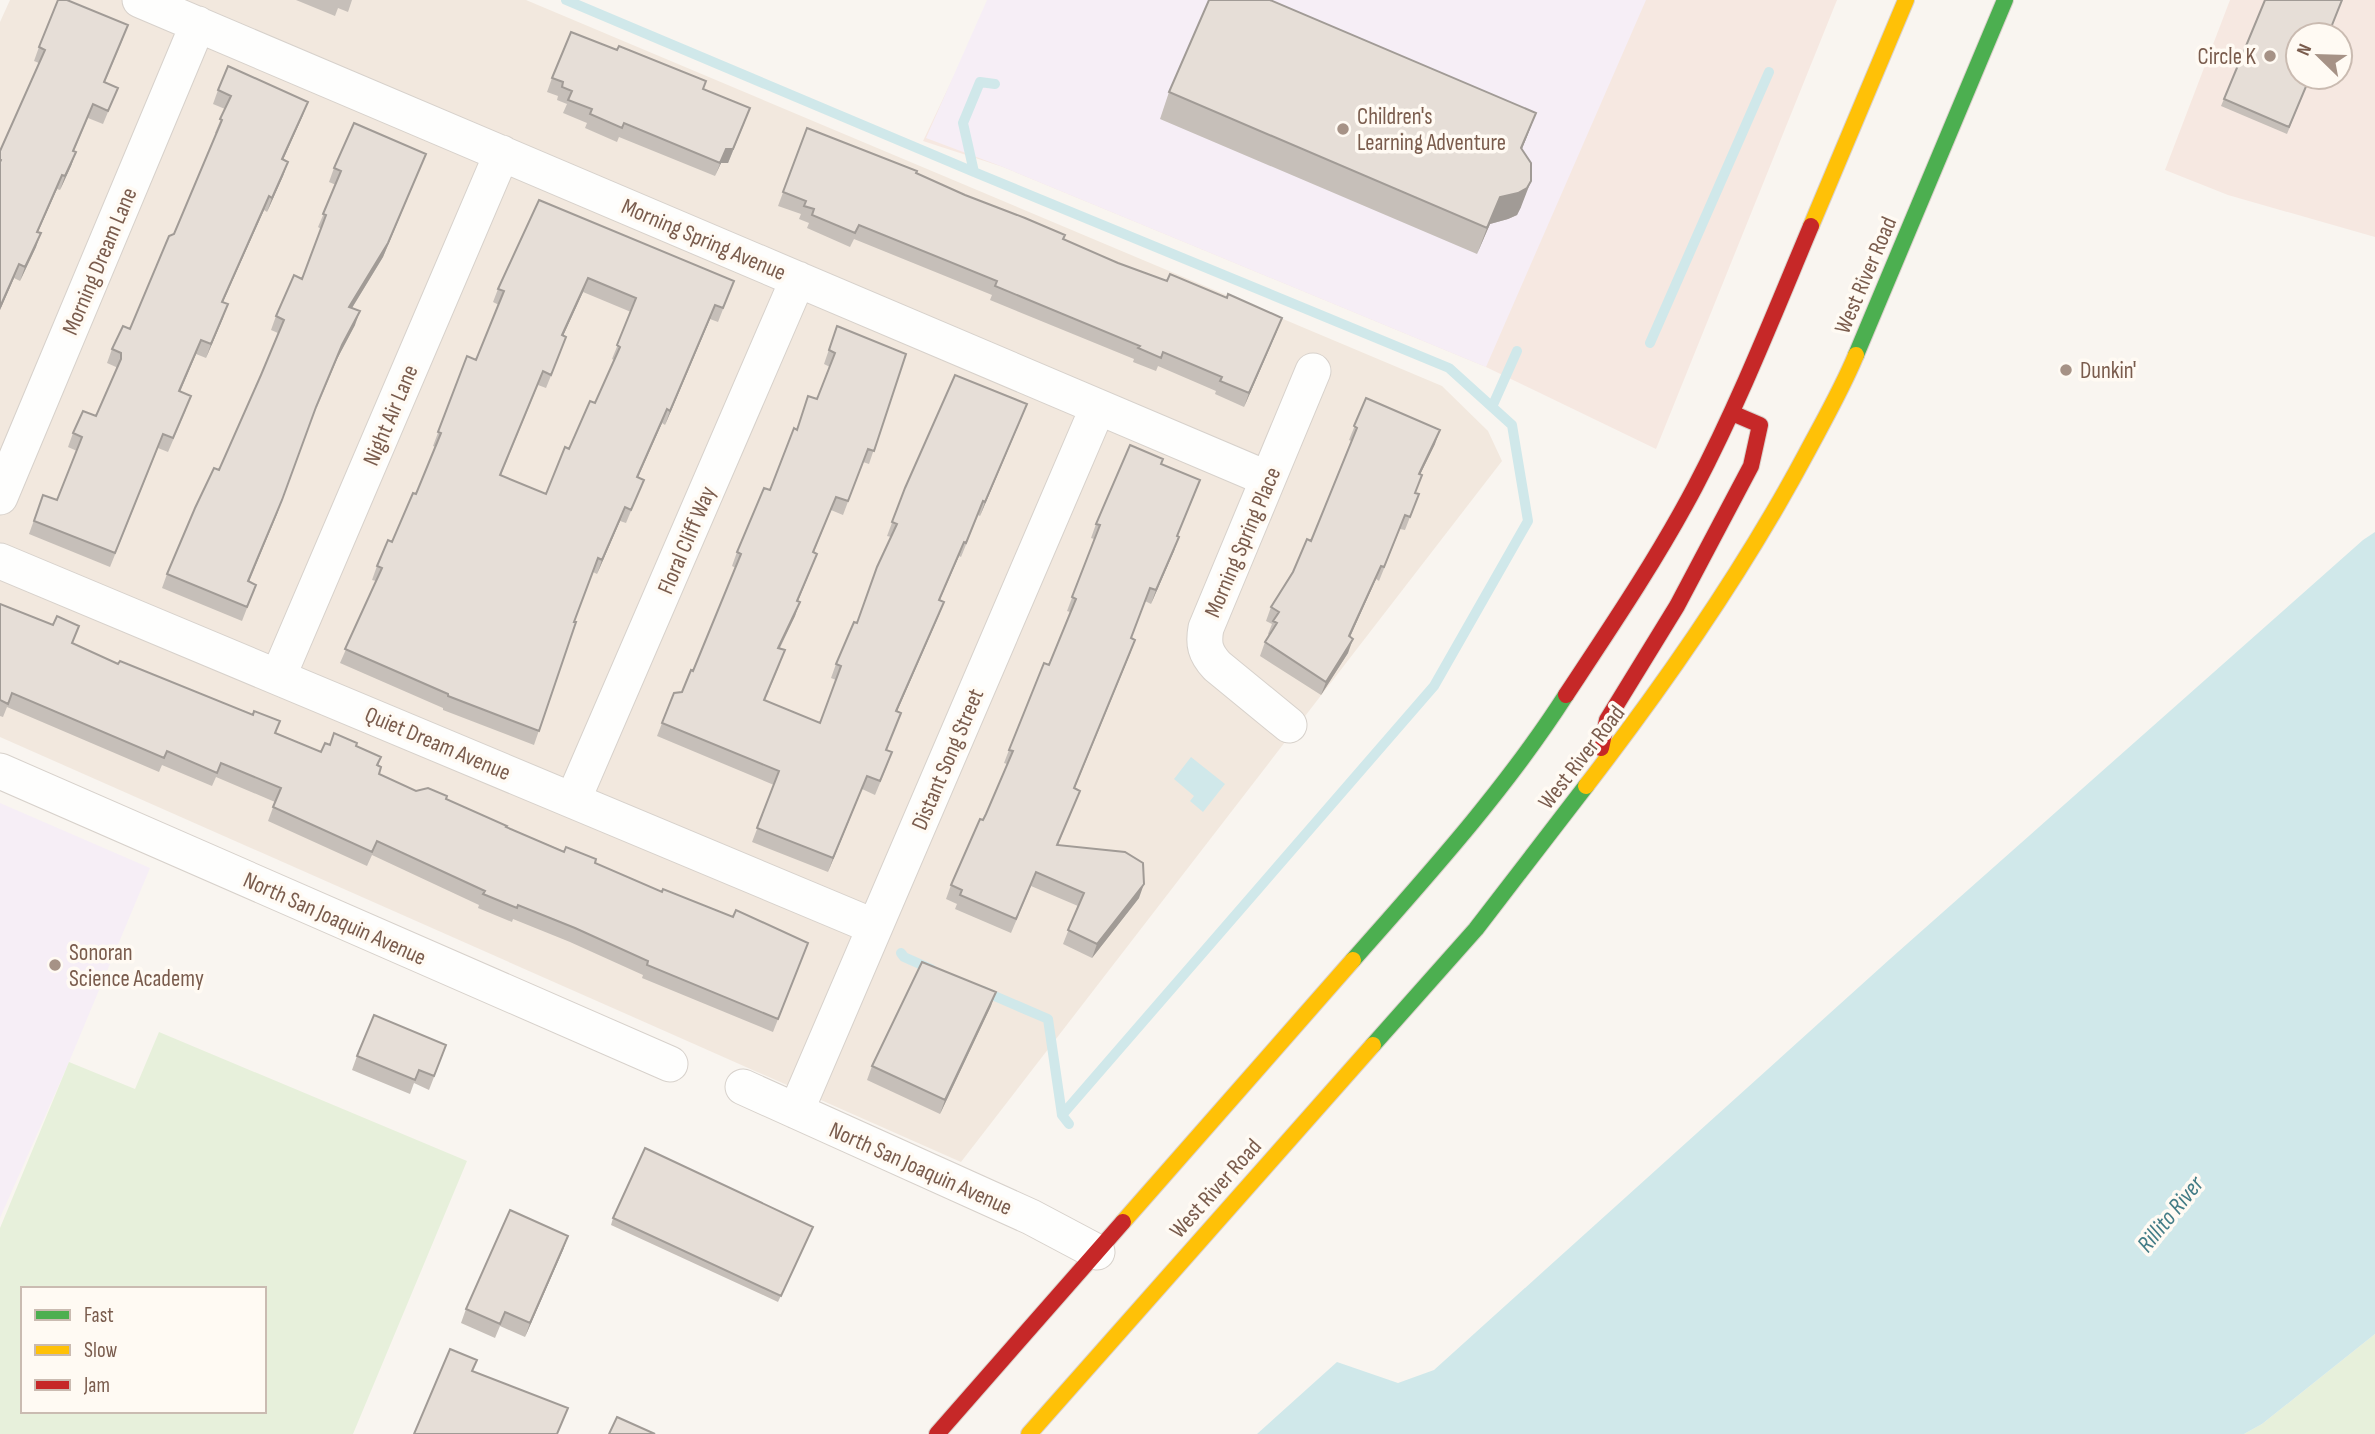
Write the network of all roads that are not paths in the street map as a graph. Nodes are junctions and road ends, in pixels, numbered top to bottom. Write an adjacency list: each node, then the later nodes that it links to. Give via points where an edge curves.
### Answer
1 (140, 0): 4 (street, Morning Spring Avenue)
2 (1906, 0): 9 (main road, West River Road)
3 (2005, 0): 16 (main road, West River Road, via 1828,413 1777,508 1692,643)
4 (198, 24): 5 (street, Morning Spring Avenue); 11 (street, Morning Dream Lane)
5 (502, 153): 6 (street, Morning Spring Avenue); 13 (street, Night Air Lane)
6 (798, 279): 8 (street, Morning Spring Avenue); 17 (street, Floral Cliff Way)
7 (1314, 371): 10 (street, Morning Spring Place)
8 (1098, 407): 10 (street, Morning Spring Avenue); 18 (street, Distant Song Street)
9 (1732, 413): 16 (main road, via 1760,425 1751,466 1676,606 1607,720); 22 (main road, West River Road, via 1634,591 1541,734 1436,866)
10 (1268, 479): 14 (street, Morning Spring Place, via 1206,628 1204,643 1217,666)
11 (0, 497)
12 (0, 561): 13 (street, Quiet Dream Avenue)
13 (278, 677): 17 (street, Quiet Dream Avenue)
14 (1289, 725)
15 (0, 771): 19 (street, North San Joaquin Avenue)
16 (1596, 774): 24 (main road, West River Road, via 1476,929)
17 (573, 800): 18 (street, Quiet Dream Avenue)
18 (875, 927): 21 (street, Distant Song Street)
19 (670, 1064)
20 (743, 1087): 21 (street, North San Joaquin Avenue)
21 (796, 1111): 22 (street, North San Joaquin Avenue, via 1031,1217)
22 (1097, 1252): 23 (main road, West River Road)
23 (937, 1434)
24 (1029, 1434)

